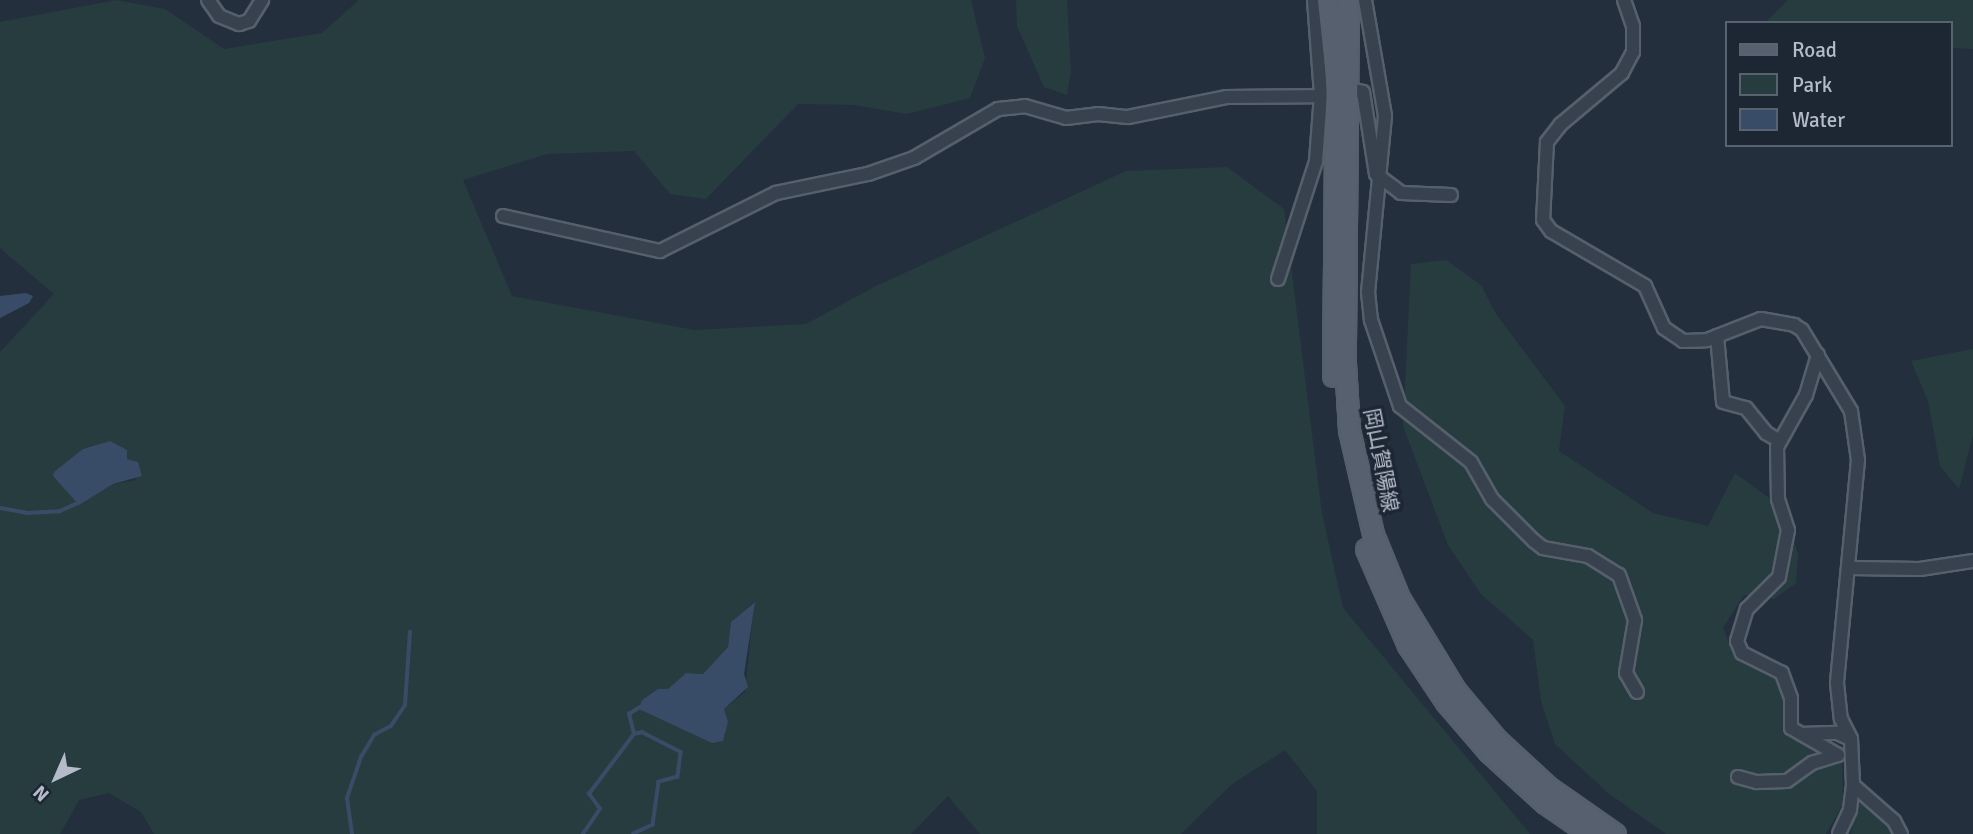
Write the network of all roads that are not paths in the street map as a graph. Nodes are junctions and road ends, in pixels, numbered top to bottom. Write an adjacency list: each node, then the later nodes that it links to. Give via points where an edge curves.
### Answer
1 (208, 0): 2 (street, via 219,16 239,24 249,21)
2 (262, 0)
3 (1314, 0): 9 (street)
4 (1327, 0): 9 (main road, 岡山賀陽線)
5 (1335, 0): 9 (main road, 岡山賀陽線)
6 (1348, 0): 9 (main road, 岡山賀陽線)
7 (1365, 0): 10 (street, via 1384,92)
8 (1624, 0): 14 (street, via 1633,26 1633,52 1622,73 1561,124 1547,142 1543,220 1551,231 1645,286 1664,328 1674,337 1695,342)
9 (1335, 90): 10 (street, via 1363,92); 12 (street, via 1226,97 1128,117 1066,118 1026,106 998,109 914,158 868,174 776,193 660,251); 13 (street); 24 (main road, 岡山賀陽線, via 1334,407 1348,492 1362,538 1381,593 1446,702 1498,761 1545,803); 25 (main road, 岡山賀陽線, via 1349,430 1373,534 1405,609 1455,690 1497,740 1548,787)
10 (1376, 174): 11 (street, via 1401,193); 19 (street, via 1368,292 1371,320 1400,406 1471,462 1492,499 1543,548 1588,556 1619,575 1635,620 1626,673)
11 (1451, 195)
12 (503, 216)
13 (1278, 279)
14 (1717, 336): 15 (street, via 1761,319 1794,325); 16 (street, via 1723,402 1746,408 1766,433)
15 (1818, 355): 16 (street, via 1806,395); 18 (street, via 1851,411 1857,438)
16 (1780, 441): 20 (street, via 1778,499 1788,530 1787,548 1774,585 1740,620 1737,641 1742,653 1782,673 1791,698 1789,724)
17 (1973, 561): 18 (street, via 1920,569)
18 (1850, 568): 21 (street, via 1837,646 1837,683 1842,719)
19 (1637, 692)
20 (1802, 734): 21 (street, via 1837,733); 22 (street, via 1836,751 1837,757 1812,763 1787,781)
21 (1851, 739): 23 (street)
22 (1738, 777)
23 (1853, 785): 26 (street, via 1850,810); 27 (street, via 1894,821)
24 (1590, 834)
25 (1615, 834)
26 (1839, 834)
27 (1901, 834)

